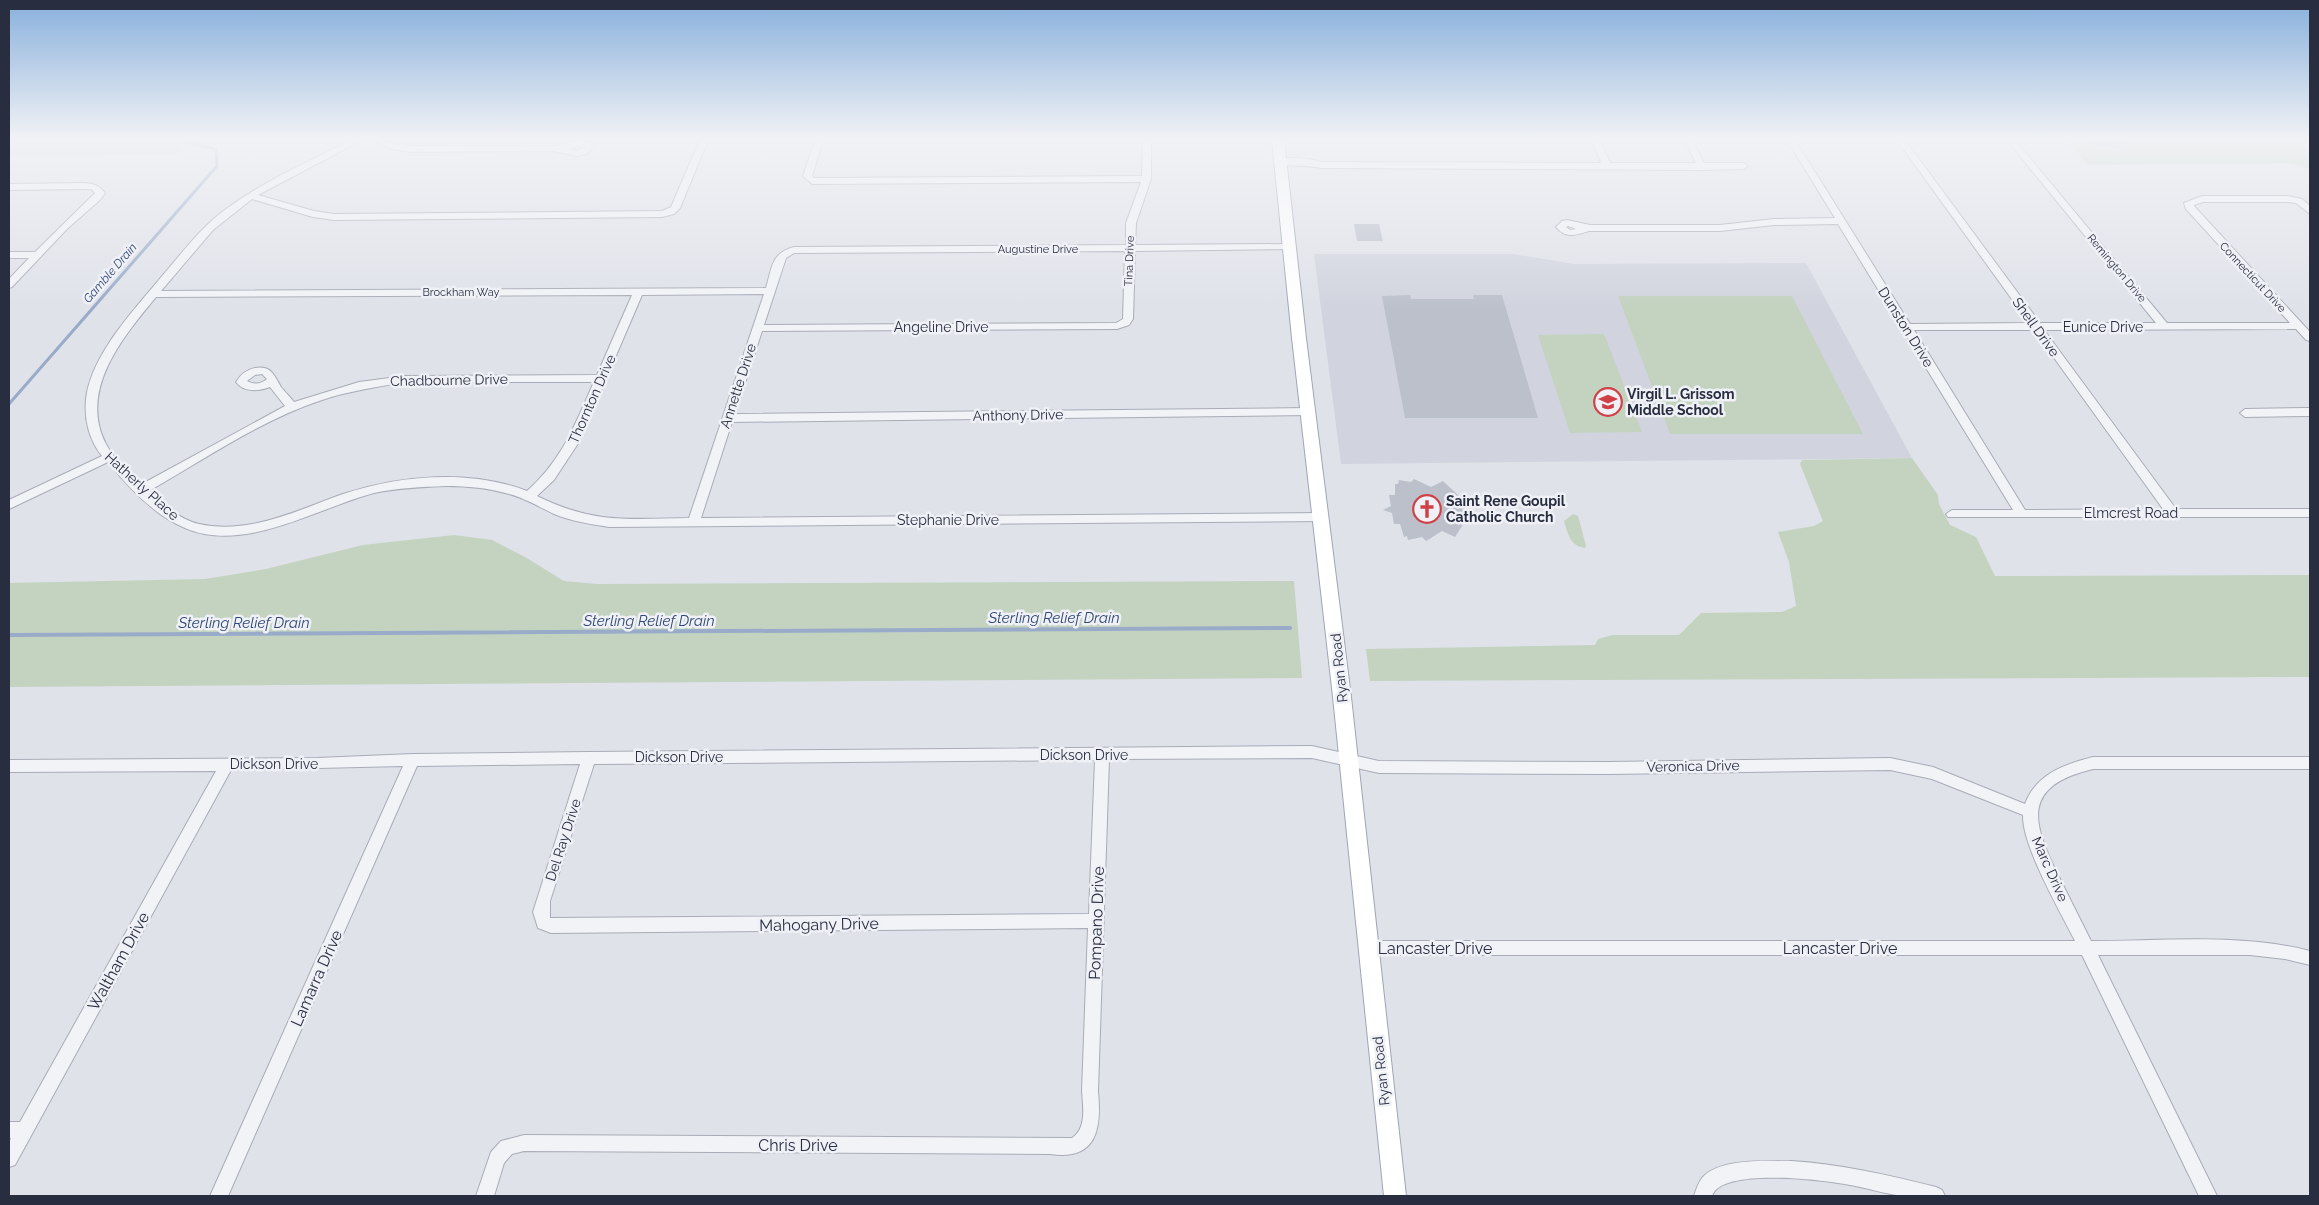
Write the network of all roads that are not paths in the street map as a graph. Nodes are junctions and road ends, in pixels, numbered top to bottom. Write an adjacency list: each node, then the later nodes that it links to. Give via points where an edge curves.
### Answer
1 (97, 196): 16 (street)
2 (250, 196): 3 (street, via 313,214 347,217 662,214 671,212); 20 (street, Hatherly Place, via 204,232)
3 (680, 196)
4 (1142, 196): 13 (street, Tina Drive, via 1133,215)
5 (1284, 196): 12 (main road, Ryan Road)
6 (1825, 196): 10 (street, Dunston Drive)
7 (1942, 196): 25 (street, Shell Drive)
8 (2058, 196): 22 (street, Remington Drive)
9 (2310, 211): 23 (street, Connecticut Drive, via 2293,199 2202,199 2194,200 2188,206)
10 (1840, 221): 11 (street, via 1774,222 1730,228); 24 (street, Dunston Drive)
11 (1582, 228)
12 (1290, 247): 13 (street, Augustine Drive); 31 (main road, Ryan Road)
13 (1130, 248): 14 (street, Augustine Drive); 21 (street, Tina Drive, via 1128,318)
14 (786, 252): 19 (street, Annette Drive, via 781,256)
15 (9, 255): 16 (street)
16 (36, 255): 17 (street)
17 (9, 285)
18 (639, 291): 19 (street, Brockham Way); 20 (street, Brockham Way); 28 (street, Thornton Drive)
19 (770, 291): 26 (street, Annette Drive)
20 (152, 294): 35 (street, Hatherly Place, via 115,342 92,391 90,410 94,435)
21 (1125, 323): 26 (street, Angeline Drive, via 1117,326)
22 (2165, 326): 23 (street, Eunice Drive); 25 (street, Eunice Drive)
23 (2299, 326): 27 (street, Connecticut Drive)
24 (1906, 327): 25 (street, Eunice Drive); 41 (street, Dunston Drive)
25 (2036, 327): 42 (street, Shell Drive)
26 (757, 328): 34 (street, Annette Drive)
27 (2310, 338)
28 (601, 378): 30 (street, Chadbourne Drive, via 385,381 332,392); 37 (street, Thornton Drive, via 568,452 550,477)
29 (274, 383): 29 (street, via 248,386 241,382 257,370 265,371); 30 (street)
30 (292, 406): 36 (street, Chadbourne Drive)
31 (1308, 412): 34 (street, Anthony Drive); 44 (main road, Ryan Road)
32 (2244, 412): 33 (street)
33 (2310, 412)
34 (728, 418): 45 (street, Annette Drive)
35 (107, 458): 36 (street, Hatherly Place); 38 (street)
36 (141, 490): 37 (street, Hatherly Place, via 179,521 214,531 257,527 368,490 394,486 480,484)
37 (529, 496): 43 (street, Hatherly Place)
38 (9, 505)
39 (2310, 513): 42 (street, Elmcrest Road)
40 (1952, 514): 41 (street, Elmcrest Road)
41 (2022, 514): 42 (street, Elmcrest Road)
42 (2172, 514)
43 (576, 517): 45 (street, Stephanie Drive, via 609,523)
44 (1322, 517): 45 (street, Stephanie Drive); 48 (main road, Ryan Road)
45 (694, 522)
46 (1102, 755): 47 (street, Dickson Drive); 48 (street, Dickson Drive, via 1316,752); 54 (street, Pompano Drive)
47 (590, 758): 49 (street, Dickson Drive); 55 (street, Del Ray Drive, via 543,901)
48 (1348, 759): 53 (street, Veronica Drive, via 1379,767 1890,764 1932,773); 56 (main road, Ryan Road)
49 (413, 760): 51 (street, Dickson Drive); 63 (street, Lamarra Drive)
50 (2310, 763): 53 (street, via 2093,763 2070,768 2053,777 2041,788)
51 (227, 764): 52 (street, Dickson Drive); 59 (street, Waltham Drive)
52 (9, 766)
53 (2030, 812): 57 (street, Marc Drive, via 2042,858)
54 (1096, 921): 55 (street, Mahogany Drive, via 551,926); 60 (street, Pompano Drive, via 1090,1091 1093,1114)
55 (543, 922)
56 (1368, 948): 57 (street, Lancaster Drive); 65 (main road, Ryan Road)
57 (2087, 948): 58 (street, Lancaster Drive, via 2258,948); 67 (street, Marc Drive)
58 (2310, 958)
59 (17, 1130): 61 (street, Waltham Drive)
60 (1086, 1138): 64 (street, Chris Drive, via 1073,1146 1060,1148 524,1143 507,1147 497,1158)
61 (9, 1159)
62 (1706, 1189): 66 (street, via 1721,1176 1736,1172 1796,1170 1837,1174)
63 (219, 1196)
64 (485, 1196)
65 (1395, 1196)
66 (1936, 1196)
67 (2208, 1196)

